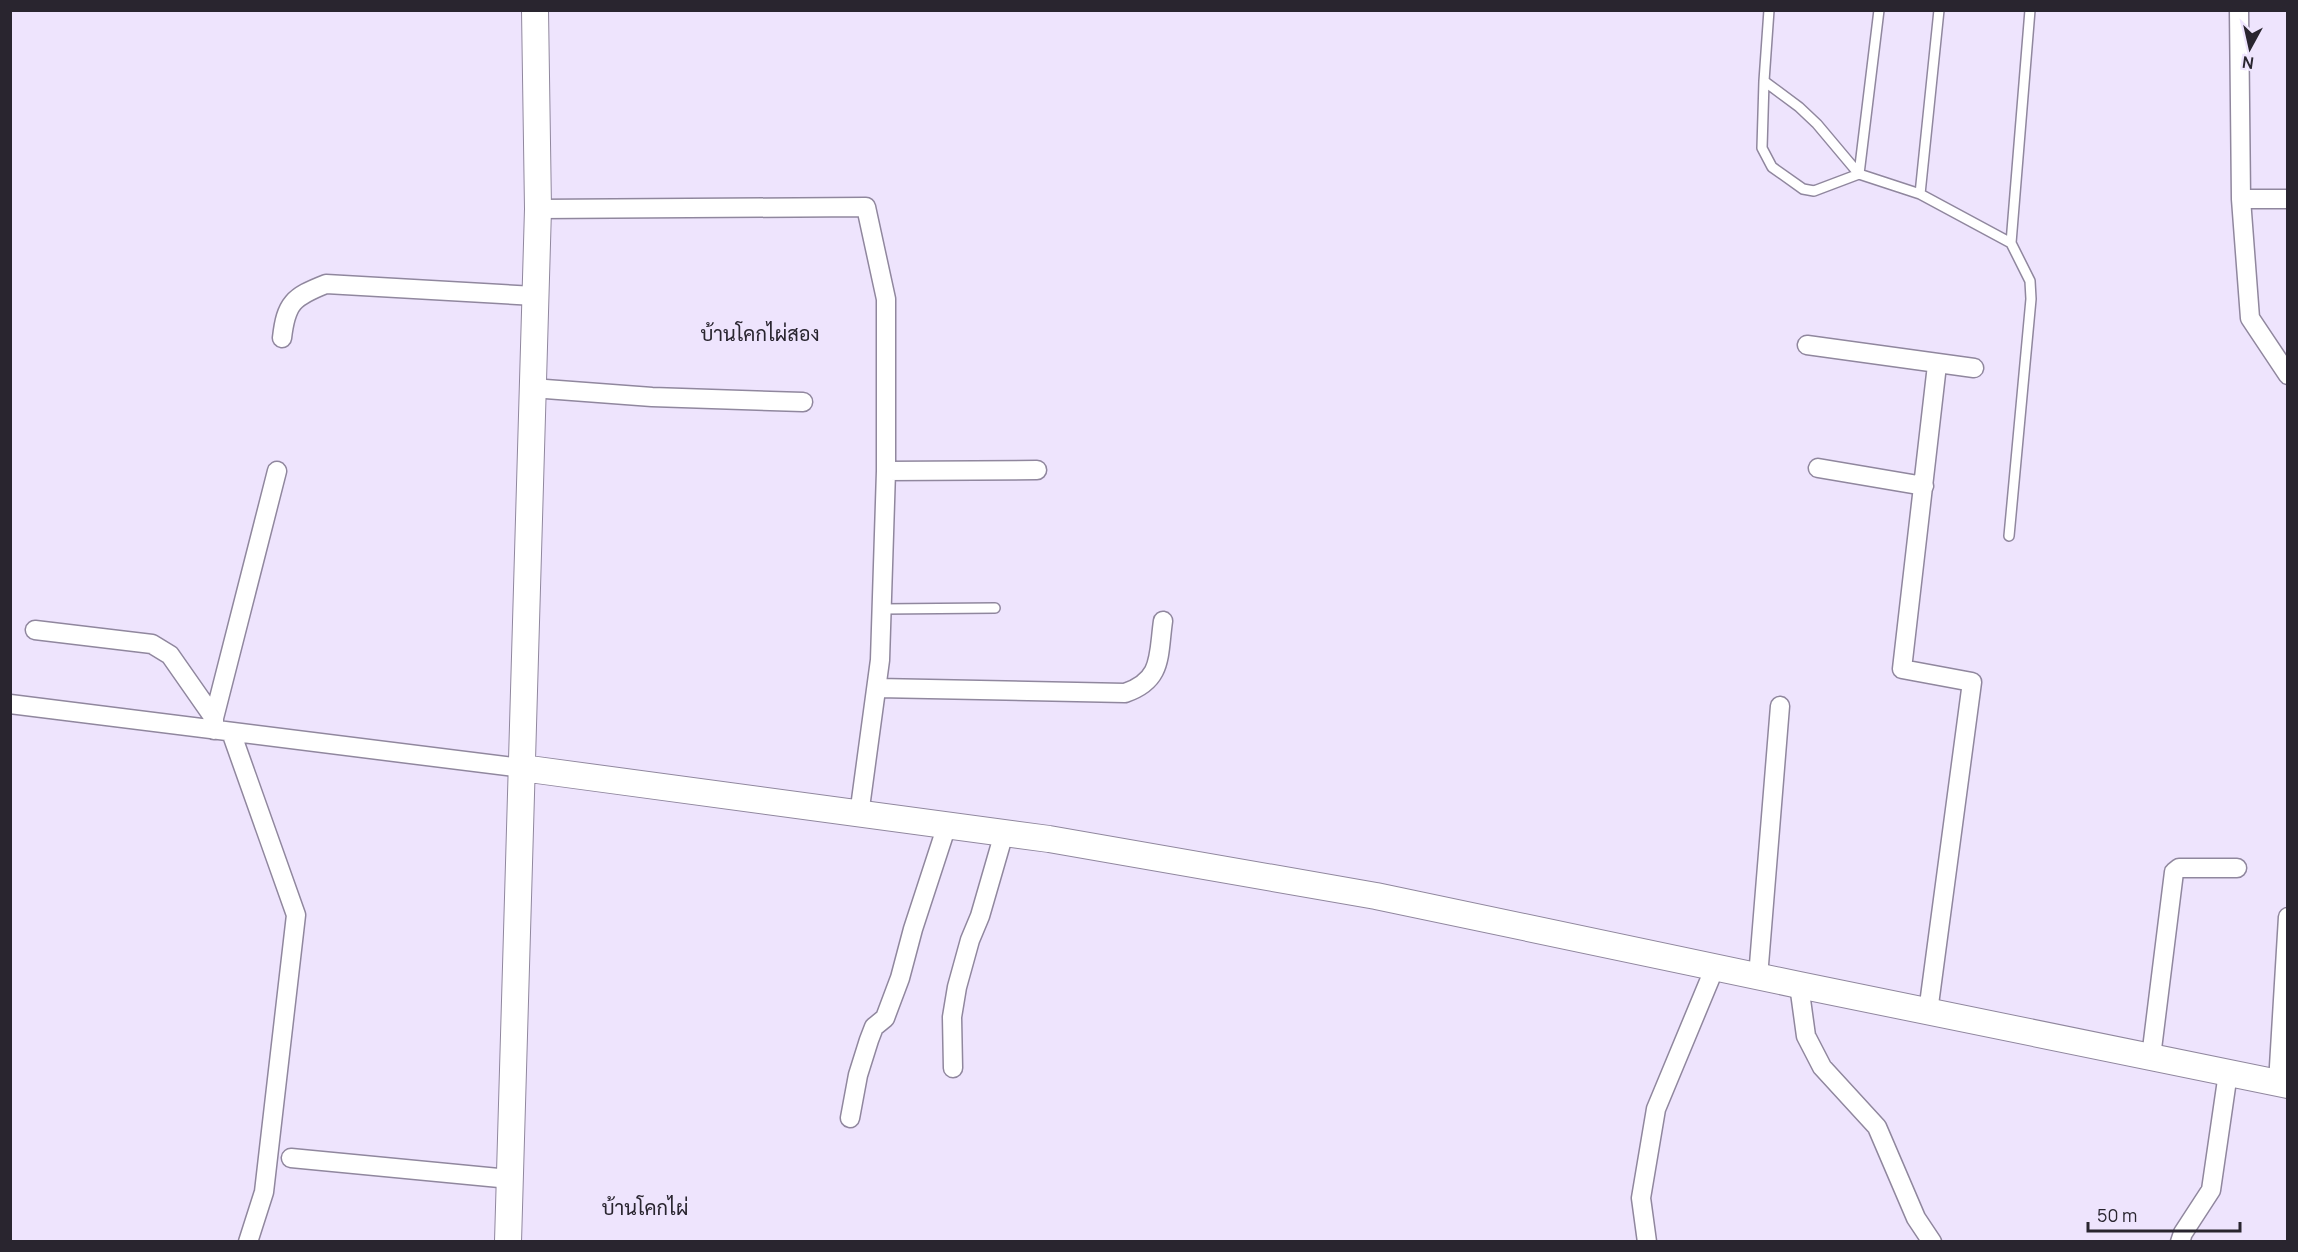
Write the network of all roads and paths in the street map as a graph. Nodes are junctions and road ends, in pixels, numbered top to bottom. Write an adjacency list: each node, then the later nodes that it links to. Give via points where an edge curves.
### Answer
1 (535, 10): 12 (street)
2 (1768, 10): 7 (lane)
3 (1879, 10): 8 (lane)
4 (1939, 10): 9 (lane)
5 (2030, 10): 13 (lane)
6 (2239, 10): 10 (street)
7 (1764, 81): 8 (lane, via 1817,124); 8 (lane, via 1762,148 1772,167 1803,189 1814,191)
8 (1859, 174): 9 (lane)
9 (1920, 194): 13 (lane)
10 (2241, 199): 11 (street); 19 (street, via 2250,318)
11 (2288, 199)
12 (538, 209): 14 (street); 25 (street, via 866,207 886,299)
13 (2011, 243): 27 (lane, via 2030,281 2031,299)
14 (535, 296): 15 (street, via 326,284 291,304); 20 (street)
15 (282, 338)
16 (1807, 345): 17 (street)
17 (1937, 365): 18 (street); 26 (street)
18 (1974, 368)
19 (2288, 375)
20 (532, 388): 21 (street); 36 (street)
21 (802, 402)
22 (1818, 468): 26 (street)
23 (1037, 470): 25 (street)
24 (277, 471): 35 (street)
25 (886, 471): 29 (street)
26 (1924, 486): 45 (street, via 1902,669 1972,682)
27 (2009, 536)
28 (995, 608): 29 (lane)
29 (883, 609): 32 (street)
30 (1163, 621): 32 (street, via 1152,678 1142,687 1125,693)
31 (35, 630): 35 (street, via 152,644 162,649)
32 (878, 688): 37 (street)
33 (10, 704): 35 (street)
34 (1780, 706): 43 (street)
35 (220, 726): 36 (street); 53 (street, via 296,915 264,1192)
36 (522, 768): 37 (street); 52 (street)
37 (859, 815): 38 (street)
38 (947, 825): 39 (street); 50 (street, via 900,978 885,1018 871,1034)
39 (1004, 833): 42 (street, via 1376,896); 47 (street, via 957,987 952,1017)
40 (2237, 868): 46 (street, via 2179,868 2174,872)
41 (2288, 917): 49 (street)
42 (1715, 968): 43 (street); 55 (street, via 1656,1109 1641,1198)
43 (1758, 977): 44 (street)
44 (1799, 985): 45 (street); 56 (street, via 1806,1036 1822,1067 1877,1126 1916,1218)
45 (1928, 1012): 46 (street)
46 (2151, 1057): 48 (street)
47 (953, 1068)
48 (2228, 1073): 49 (street); 57 (street, via 2211,1190)
49 (2283, 1084)
50 (850, 1118)
51 (291, 1158): 52 (street)
52 (510, 1179): 54 (street)
53 (248, 1242)
54 (508, 1242)
55 (1647, 1242)
56 (1932, 1242)
57 (2180, 1242)

